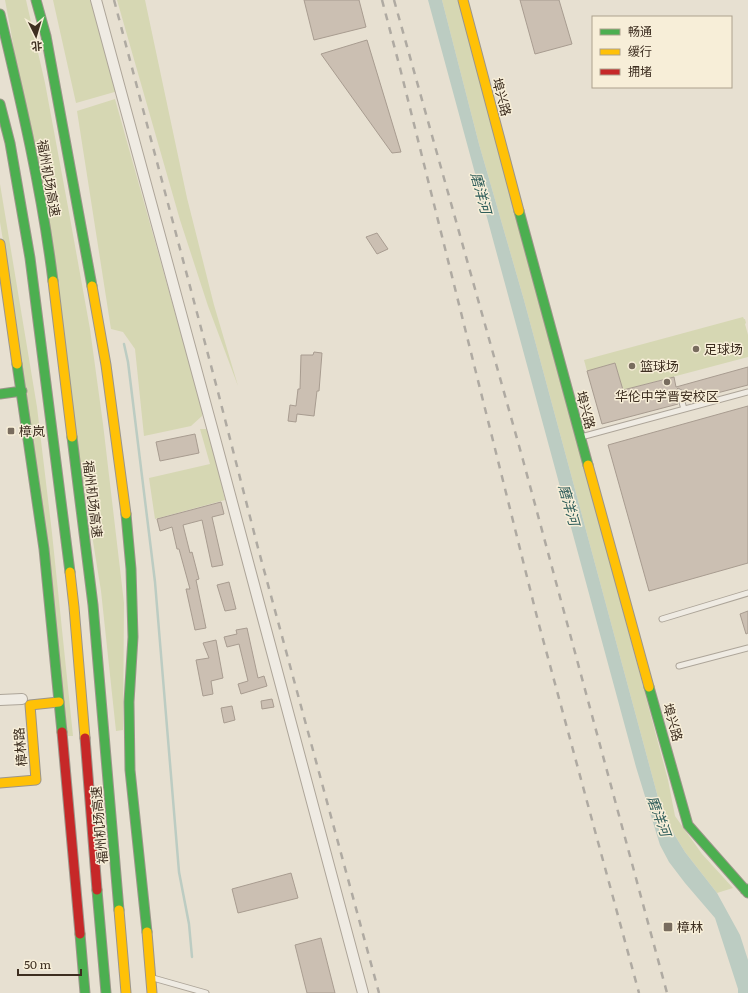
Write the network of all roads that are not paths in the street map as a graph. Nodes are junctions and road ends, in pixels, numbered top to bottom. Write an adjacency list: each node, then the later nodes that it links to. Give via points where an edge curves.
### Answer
1 (36, 0): 22 (main road, via 46,36 66,140 102,342 126,502 133,637 129,702 130,770 146,906)
2 (96, 0): 28 (street)
3 (463, 0): 12 (main road, 埠兴路)
4 (0, 14): 25 (main road, 福州机场高速, via 29,139 50,255 93,605)
5 (0, 104): 24 (main road, 福州机场高速, via 10,143 30,258 72,591)
6 (0, 244): 7 (main road)
7 (22, 391): 10 (main road); 19 (main road, via 44,549)
8 (679, 392): 11 (lane)
9 (748, 392): 11 (lane)
10 (0, 394)
11 (684, 409): 12 (lane)
12 (580, 437): 21 (main road, 埠兴路, via 688,825)
13 (748, 593): 14 (lane)
14 (662, 620)
15 (748, 648): 16 (lane)
16 (679, 666)
17 (0, 700): 18 (street)
18 (26, 702): 19 (main road); 20 (main road, 樟林路, via 36,780)
19 (59, 702): 23 (main road)
20 (0, 783)
21 (747, 891)
22 (151, 978): 26 (main road); 27 (lane)
23 (85, 993)
24 (106, 993)
25 (126, 993)
26 (152, 993)
27 (206, 993)
28 (362, 993)

